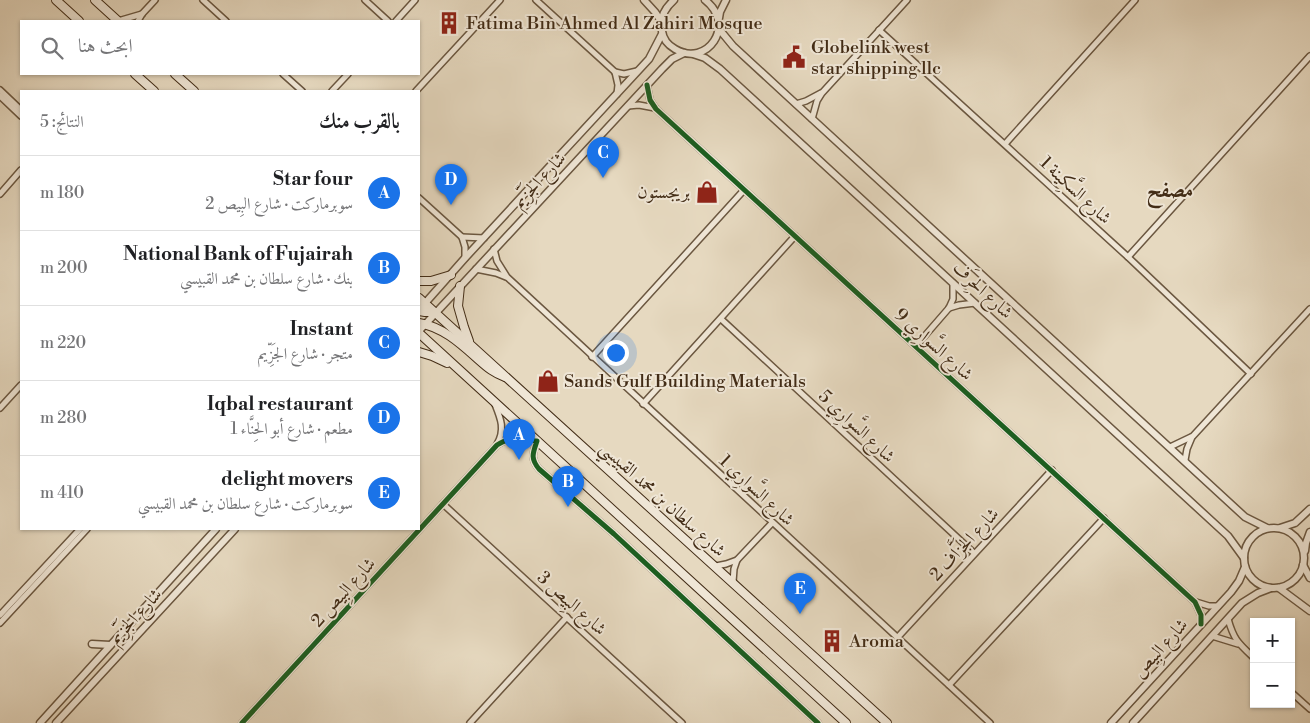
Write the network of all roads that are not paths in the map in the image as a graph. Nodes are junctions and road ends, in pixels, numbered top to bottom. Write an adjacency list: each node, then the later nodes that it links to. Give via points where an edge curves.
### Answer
1 (56, 0): 16 (main road)
2 (95, 0): 17 (main road)
3 (155, 0): 15 (street)
4 (203, 0): 20 (street)
5 (365, 0): 21 (street)
6 (415, 0): 22 (street)
7 (500, 0): 42 (street)
8 (536, 0): 31 (street)
9 (644, 0): 23 (street)
10 (674, 0): 23 (street, via 663,13)
11 (705, 0): 24 (street, شارع الحِرَف, via 715,10)
12 (726, 0): 24 (street, via 720,12)
13 (907, 0): 25 (street)
14 (1135, 0): 52 (street)
15 (142, 14): 18 (street); 19 (street)
16 (78, 20)
17 (117, 20)
18 (121, 20)
19 (139, 20)
20 (225, 20)
21 (387, 20)
22 (397, 20)
23 (661, 21): 26 (street)
24 (719, 25): 28 (street, via 710,46); 46 (street, شارع الحِرَف, via 733,46)
25 (879, 30): 43 (street); 52 (street, شارع السَّكِينة 1)
26 (662, 34): 27 (street, via 671,47); 30 (street, شارع الجَزِّيم)
27 (684, 53): 28 (street); 36 (street, شارع الجَزِّيم, via 672,59)
28 (693, 54): 67 (street, شارع الحِرَف, via 720,69)
29 (1310, 56): 61 (street)
30 (638, 71): 31 (street); 44 (street, شارع الجَزِّيم)
31 (615, 72): 44 (street)
32 (137, 75): 38 (main road)
33 (176, 75): 39 (main road)
34 (284, 75): 40 (street)
35 (347, 75): 41 (street)
36 (647, 85): 47 (street, شارع الجَزِّيم); 48 (street, شارع السَّوارِي 9, via 648,95)
37 (0, 90): 49 (street)
38 (153, 90)
39 (193, 90)
40 (301, 90)
41 (333, 90)
42 (417, 90)
43 (822, 93): 46 (street); 51 (street)
44 (617, 94): 59 (street, شارع الجَزِّيم)
45 (0, 96): 50 (street)
46 (796, 104): 51 (street, شارع الحِرَف)
47 (628, 106): 48 (street); 60 (street, شارع الجَزِّيم)
48 (656, 108): 54 (street, شارع السَّوارِي 9)
49 (20, 109)
50 (20, 115)
51 (812, 119): 94 (street, شارع الحِرَف)
52 (1005, 144): 61 (street, شارع السَّكِينة 1)
53 (20, 171): 55 (street)
54 (744, 190): 57 (street, شارع السَّوارِي 9); 83 (street)
55 (0, 194)
56 (420, 199): 58 (street)
57 (795, 236): 77 (street); 81 (street, شارع السَّوارِي 9)
58 (462, 237): 59 (street); 62 (street)
59 (484, 238): 62 (street, شارع الجَزِّيم)
60 (494, 250): 63 (street, شارع الجَزِّيم); 65 (street, شارع السَّوارِي 1)
61 (1128, 257): 85 (street, شارع السَّكِينة 1)
62 (465, 258): 64 (street, شارع الجَزِّيم)
63 (476, 269): 65 (street, شارع السَّوارِي 1); 68 (street, شارع الجَزِّيم)
64 (451, 275): 66 (main road); 71 (street, شارع الجَزِّيم)
65 (506, 277): 83 (street, شارع السَّوارِي 1)
66 (420, 281)
67 (953, 282): 70 (street, شارع الحِرَف); 72 (street, via 953,299)
68 (460, 286): 76 (street, شارع الجَزِّيم); 80 (main road, via 458,306)
69 (420, 299): 71 (main road, شارع سلطان بن محمد القبيسي)
70 (975, 303): 72 (street); 112 (street, شارع الحِرَف, via 1228,536)
71 (425, 304): 74 (street, شارع الجَزِّيم); 76 (main road, شارع سلطان بن محمد القبيسي)
72 (949, 308): 81 (street)
73 (1310, 309): 85 (street)
74 (420, 310)
75 (420, 311): 76 (main road)
76 (436, 312): 78 (street, شارع الجَزِّيم); 80 (main road, شارع سلطان بن محمد القبيسي)
77 (720, 319): 89 (street); 110 (street, شارع السَّوارِي 5)
78 (422, 323): 86 (main road, via 445,333 495,374)
79 (420, 333): 84 (main road)
80 (470, 343): 86 (main road, شارع سلطان بن محمد القبيسي)
81 (916, 346): 96 (street, شارع السَّوارِي 9)
82 (420, 352): 84 (main road)
83 (592, 357): 89 (street, شارع السَّوارِي 1)
84 (456, 367): 88 (main road)
85 (1251, 374): 91 (street)
86 (509, 379): 114 (main road, شارع سلطان بن محمد القبيسي)
87 (20, 386): 90 (street)
88 (494, 401): 92 (main road); 93 (street, via 502,425)
89 (643, 404): 100 (street, شارع السَّوارِي 1)
90 (0, 408)
91 (1193, 436): 94 (street); 95 (street)
92 (537, 441): 93 (street, via 511,438); 144 (street, via 534,463); 145 (main road)
93 (497, 444): 97 (street, شارع البِيص 2)
94 (1170, 447): 95 (street, شارع الحِرَف)
95 (1184, 460): 101 (street, شارع الحِرَف, via 1245,517)
96 (1052, 470): 99 (street, شارع السَّوارِي 9); 110 (street, شارع الجَزَّاف 2)
97 (443, 504): 103 (street, شارع البِيص 2); 126 (street, شارع البِيص 3)
98 (1310, 509): 102 (street, via 1295,523)
99 (1104, 518): 122 (street, شارع السَّوارِي 9); 136 (street)
100 (772, 523): 113 (street); 131 (street, شارع السَّوارِي 1)
101 (1267, 528): 102 (street); 112 (street, via 1250,538)
102 (1280, 528): 111 (street, via 1297,537)
103 (420, 529)
104 (79, 530): 119 (street)
105 (86, 530): 119 (street)
106 (215, 530): 134 (street, شارع الجَزِّيم)
107 (234, 530): 140 (street, شارع الجَزِّيم)
108 (419, 530): 141 (street, شارع البِيص 2)
109 (1310, 532): 111 (street)
110 (974, 553): 131 (street, شارع الجَزَّاف 2)
111 (1305, 555): 115 (street)
112 (1244, 558): 116 (street)
113 (737, 560): 114 (street); 118 (street)
114 (716, 566): 118 (main road, شارع سلطان بن محمد القبيسي)
115 (1303, 566): 117 (street); 121 (street, via 1295,580)
116 (1245, 567): 120 (street, via 1255,581); 123 (street, شارع البِيص, via 1235,587)
117 (1310, 578)
118 (733, 582): 146 (main road, شارع سلطان بن محمد القبيسي)
119 (33, 583): 125 (street); 128 (street)
120 (1271, 588): 121 (street); 127 (street, شارع البِيص, via 1242,603)
121 (1279, 588): 124 (street)
122 (1196, 602): 123 (street); 129 (street)
123 (1218, 606): 129 (street, شارع البِيص)
124 (1310, 611)
125 (0, 615)
126 (567, 617): 142 (street); 143 (street, شارع البِيص 3)
127 (1228, 619): 130 (street, شارع البِيص); 133 (street)
128 (0, 623)
129 (1201, 624): 148 (street, شارع البِيص)
130 (1212, 636): 133 (street); 149 (street, شارع البِيص)
131 (897, 638): 136 (street, شارع السَّوارِي 1)
132 (92, 644): 134 (street)
133 (1239, 644): 135 (street)
134 (110, 645): 139 (street, شارع الجَزِّيم)
135 (1250, 654)
136 (949, 685): 147 (street, شارع السَّوارِي 1)
137 (1295, 696): 138 (street)
138 (1310, 709)
139 (40, 723)
140 (56, 723)
141 (242, 723)
142 (470, 723)
143 (682, 723)
144 (818, 723)
145 (846, 723)
146 (887, 723)
147 (990, 723)
148 (1111, 723)
149 (1133, 723)

